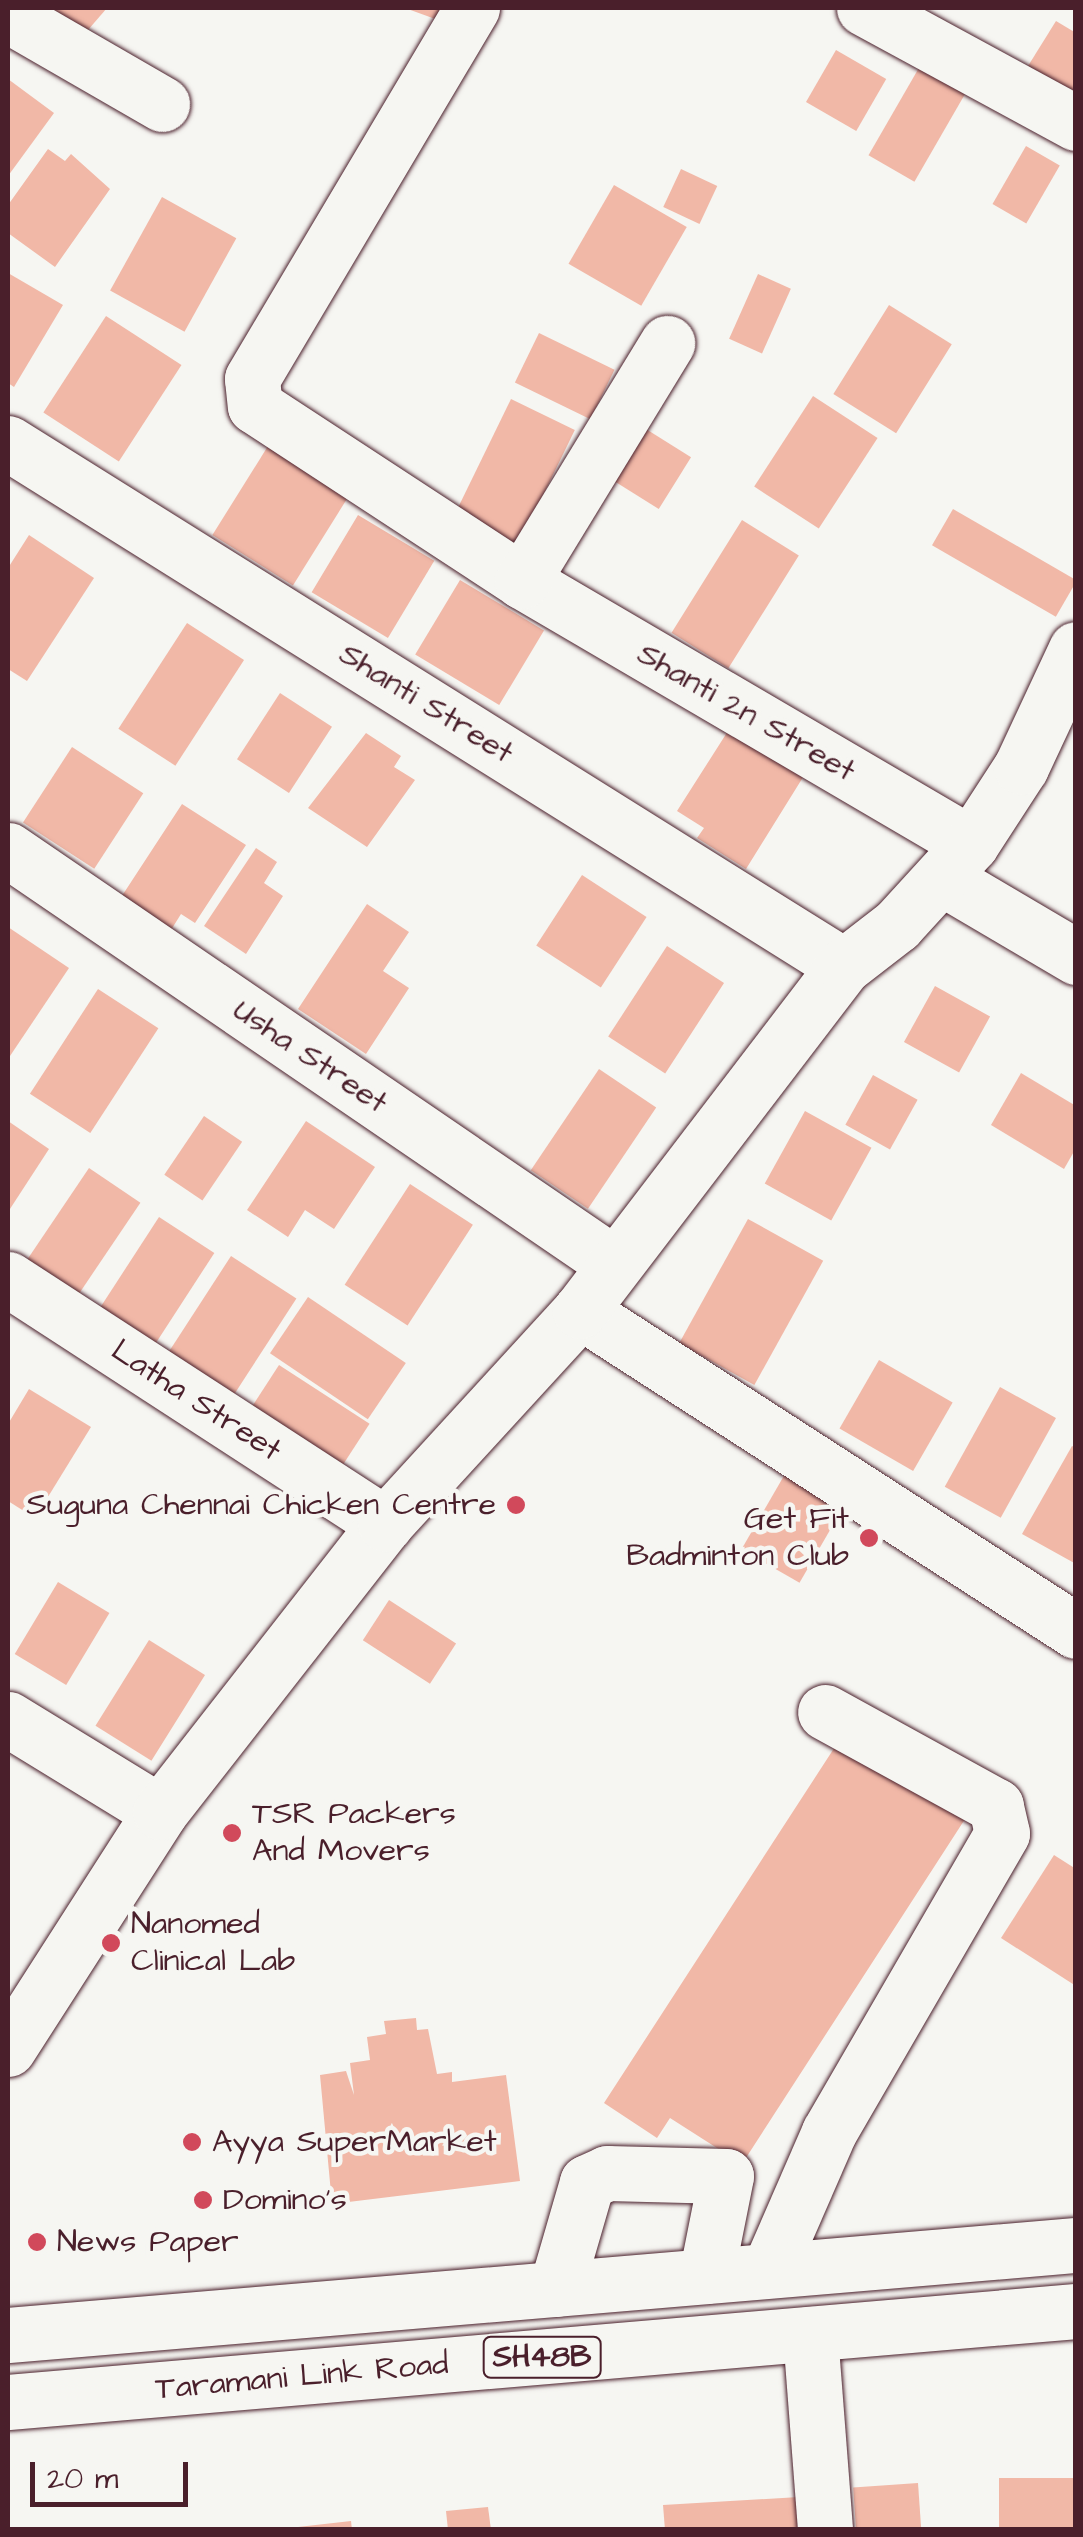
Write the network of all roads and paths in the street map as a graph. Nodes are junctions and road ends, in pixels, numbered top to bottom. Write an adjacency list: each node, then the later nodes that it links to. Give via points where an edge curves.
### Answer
1 (472, 8): 8 (street, Shanti 2n Street, via 252,379 255,406)
2 (864, 8): 5 (street)
3 (8, 15): 4 (street)
4 (162, 104)
5 (1076, 123)
6 (666, 343): 8 (street)
7 (8, 442): 13 (street, Shanti Street)
8 (522, 580): 11 (street, Shanti 2n Street)
9 (1076, 649): 11 (street, via 1022,767)
10 (8, 850): 14 (street, Usha Street)
11 (956, 861): 12 (street, Shanti 2n Street); 13 (street, via 897,925)
12 (1076, 957)
13 (844, 966): 14 (street)
14 (613, 1263): 16 (street)
15 (8, 1279): 17 (street, Latha Street)
16 (580, 1311): 17 (street); 18 (street)
17 (386, 1524): 21 (street)
18 (1076, 1631)
19 (825, 1712): 23 (street, via 1004,1816 1002,1833)
20 (8, 1718): 21 (street)
21 (160, 1812): 22 (street)
22 (8, 2050)
23 (818, 2158): 24 (street); 26 (street)
24 (726, 2176): 27 (street); 28 (street, via 596,2176)
25 (1076, 2244): 26 (street, Taramani Link Road / SH48B)
26 (769, 2270): 27 (street, Taramani Link Road / SH48B)
27 (706, 2276): 28 (street, Taramani Link Road / SH48B)
28 (556, 2289): 31 (street, Taramani Link Road / SH48B)
29 (1076, 2311): 30 (street, Taramani Link Road / SH48B)
30 (810, 2334): 32 (street, Taramani Link Road / SH48B); 33 (street)
31 (8, 2336)
32 (8, 2402)
33 (825, 2530)

